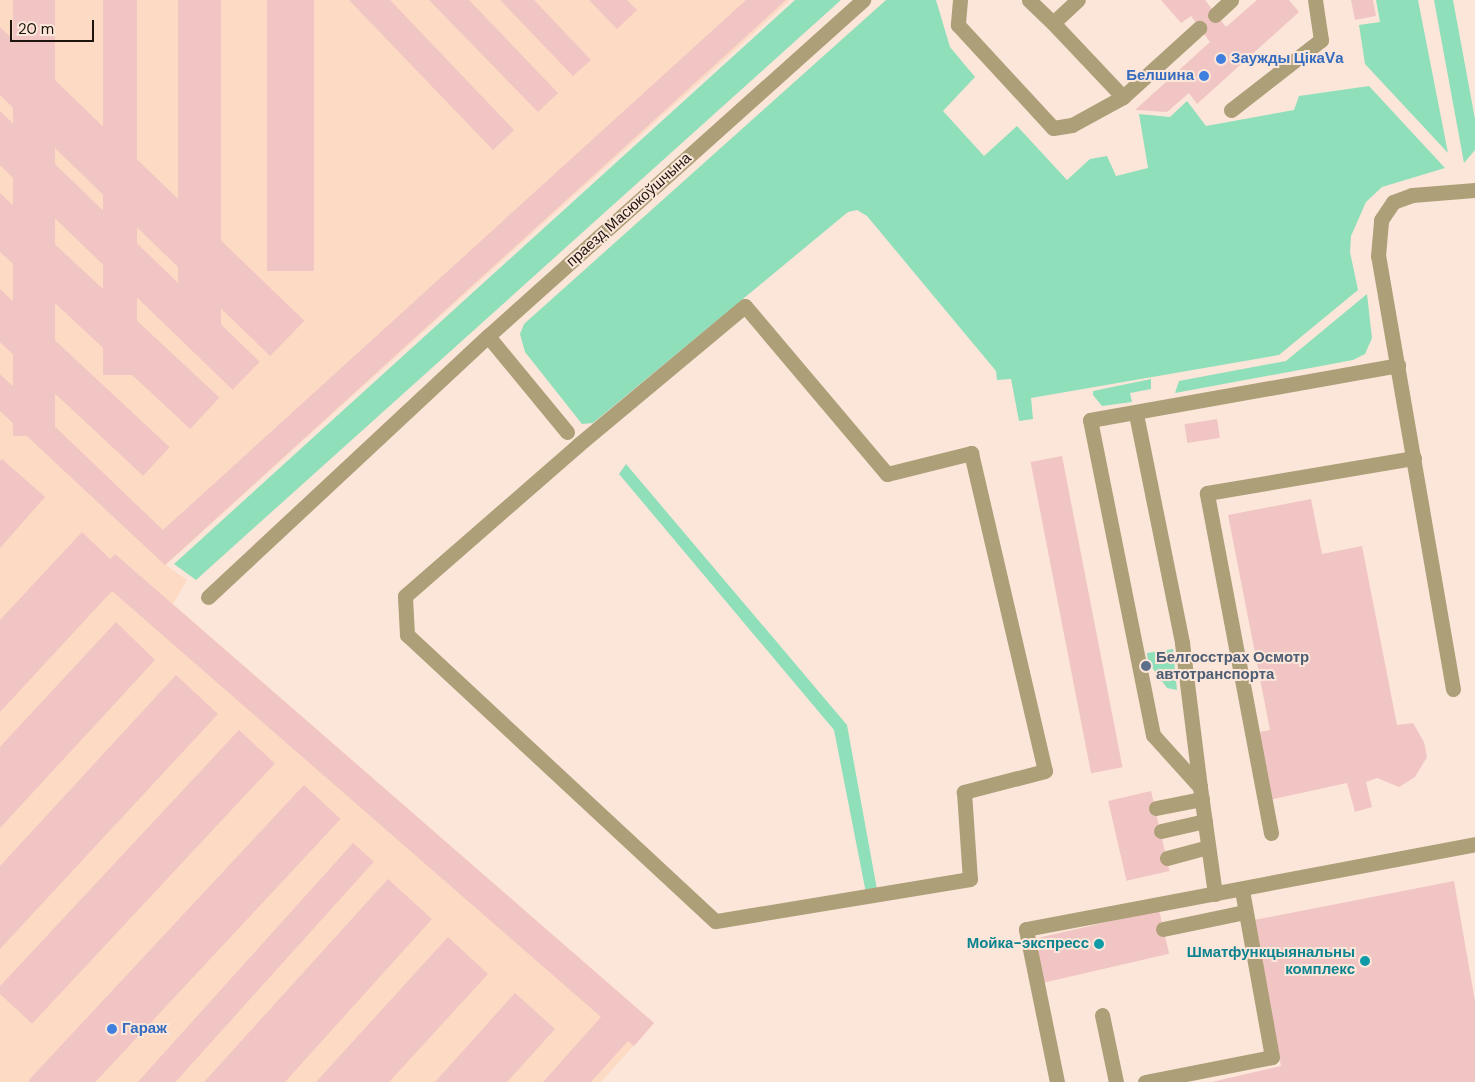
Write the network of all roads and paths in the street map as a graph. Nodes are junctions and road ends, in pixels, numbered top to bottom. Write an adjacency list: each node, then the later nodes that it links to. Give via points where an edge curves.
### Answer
1 (863, 0): 13 (street, праезд Масюкоўшчына)
2 (960, 0): 10 (street, via 958,25 1053,128 1072,125)
3 (1029, 0): 8 (street)
4 (1078, 0): 8 (street)
5 (1231, 0): 7 (street)
6 (1315, 0): 11 (street, via 1321,40)
7 (1215, 15)
8 (1053, 24): 10 (street)
9 (1199, 28): 10 (street)
10 (1123, 97)
11 (1231, 110)
12 (1475, 190): 14 (street, via 1412,195 1393,202 1381,220 1378,256)
13 (488, 336): 16 (street); 18 (street, праезд Масюкоўшчына)
14 (1398, 365): 15 (street); 17 (street)
15 (1136, 414): 20 (street, via 1182,643); 20 (street, via 1090,420 1153,735)
16 (578, 445): 16 (street, via 405,596 407,635 715,921 970,878 964,792 1045,771 971,453 887,474 745,306)
17 (1414, 458): 19 (street); 24 (street, via 1208,493)
18 (208, 597)
19 (1454, 689)
20 (1201, 793): 21 (street); 22 (street)
21 (1156, 808)
22 (1205, 821): 23 (street); 26 (street)
23 (1161, 831)
24 (1270, 833)
25 (1475, 844): 28 (street)
26 (1208, 847): 27 (street); 29 (street)
27 (1167, 858)
28 (1242, 890): 29 (street); 30 (street)
29 (1215, 894): 33 (street, via 1026,930)
30 (1245, 912): 31 (street); 35 (street, via 1272,1057)
31 (1163, 929)
32 (1102, 1015): 34 (street)
33 (1058, 1082)
34 (1116, 1082)
35 (1145, 1082)

